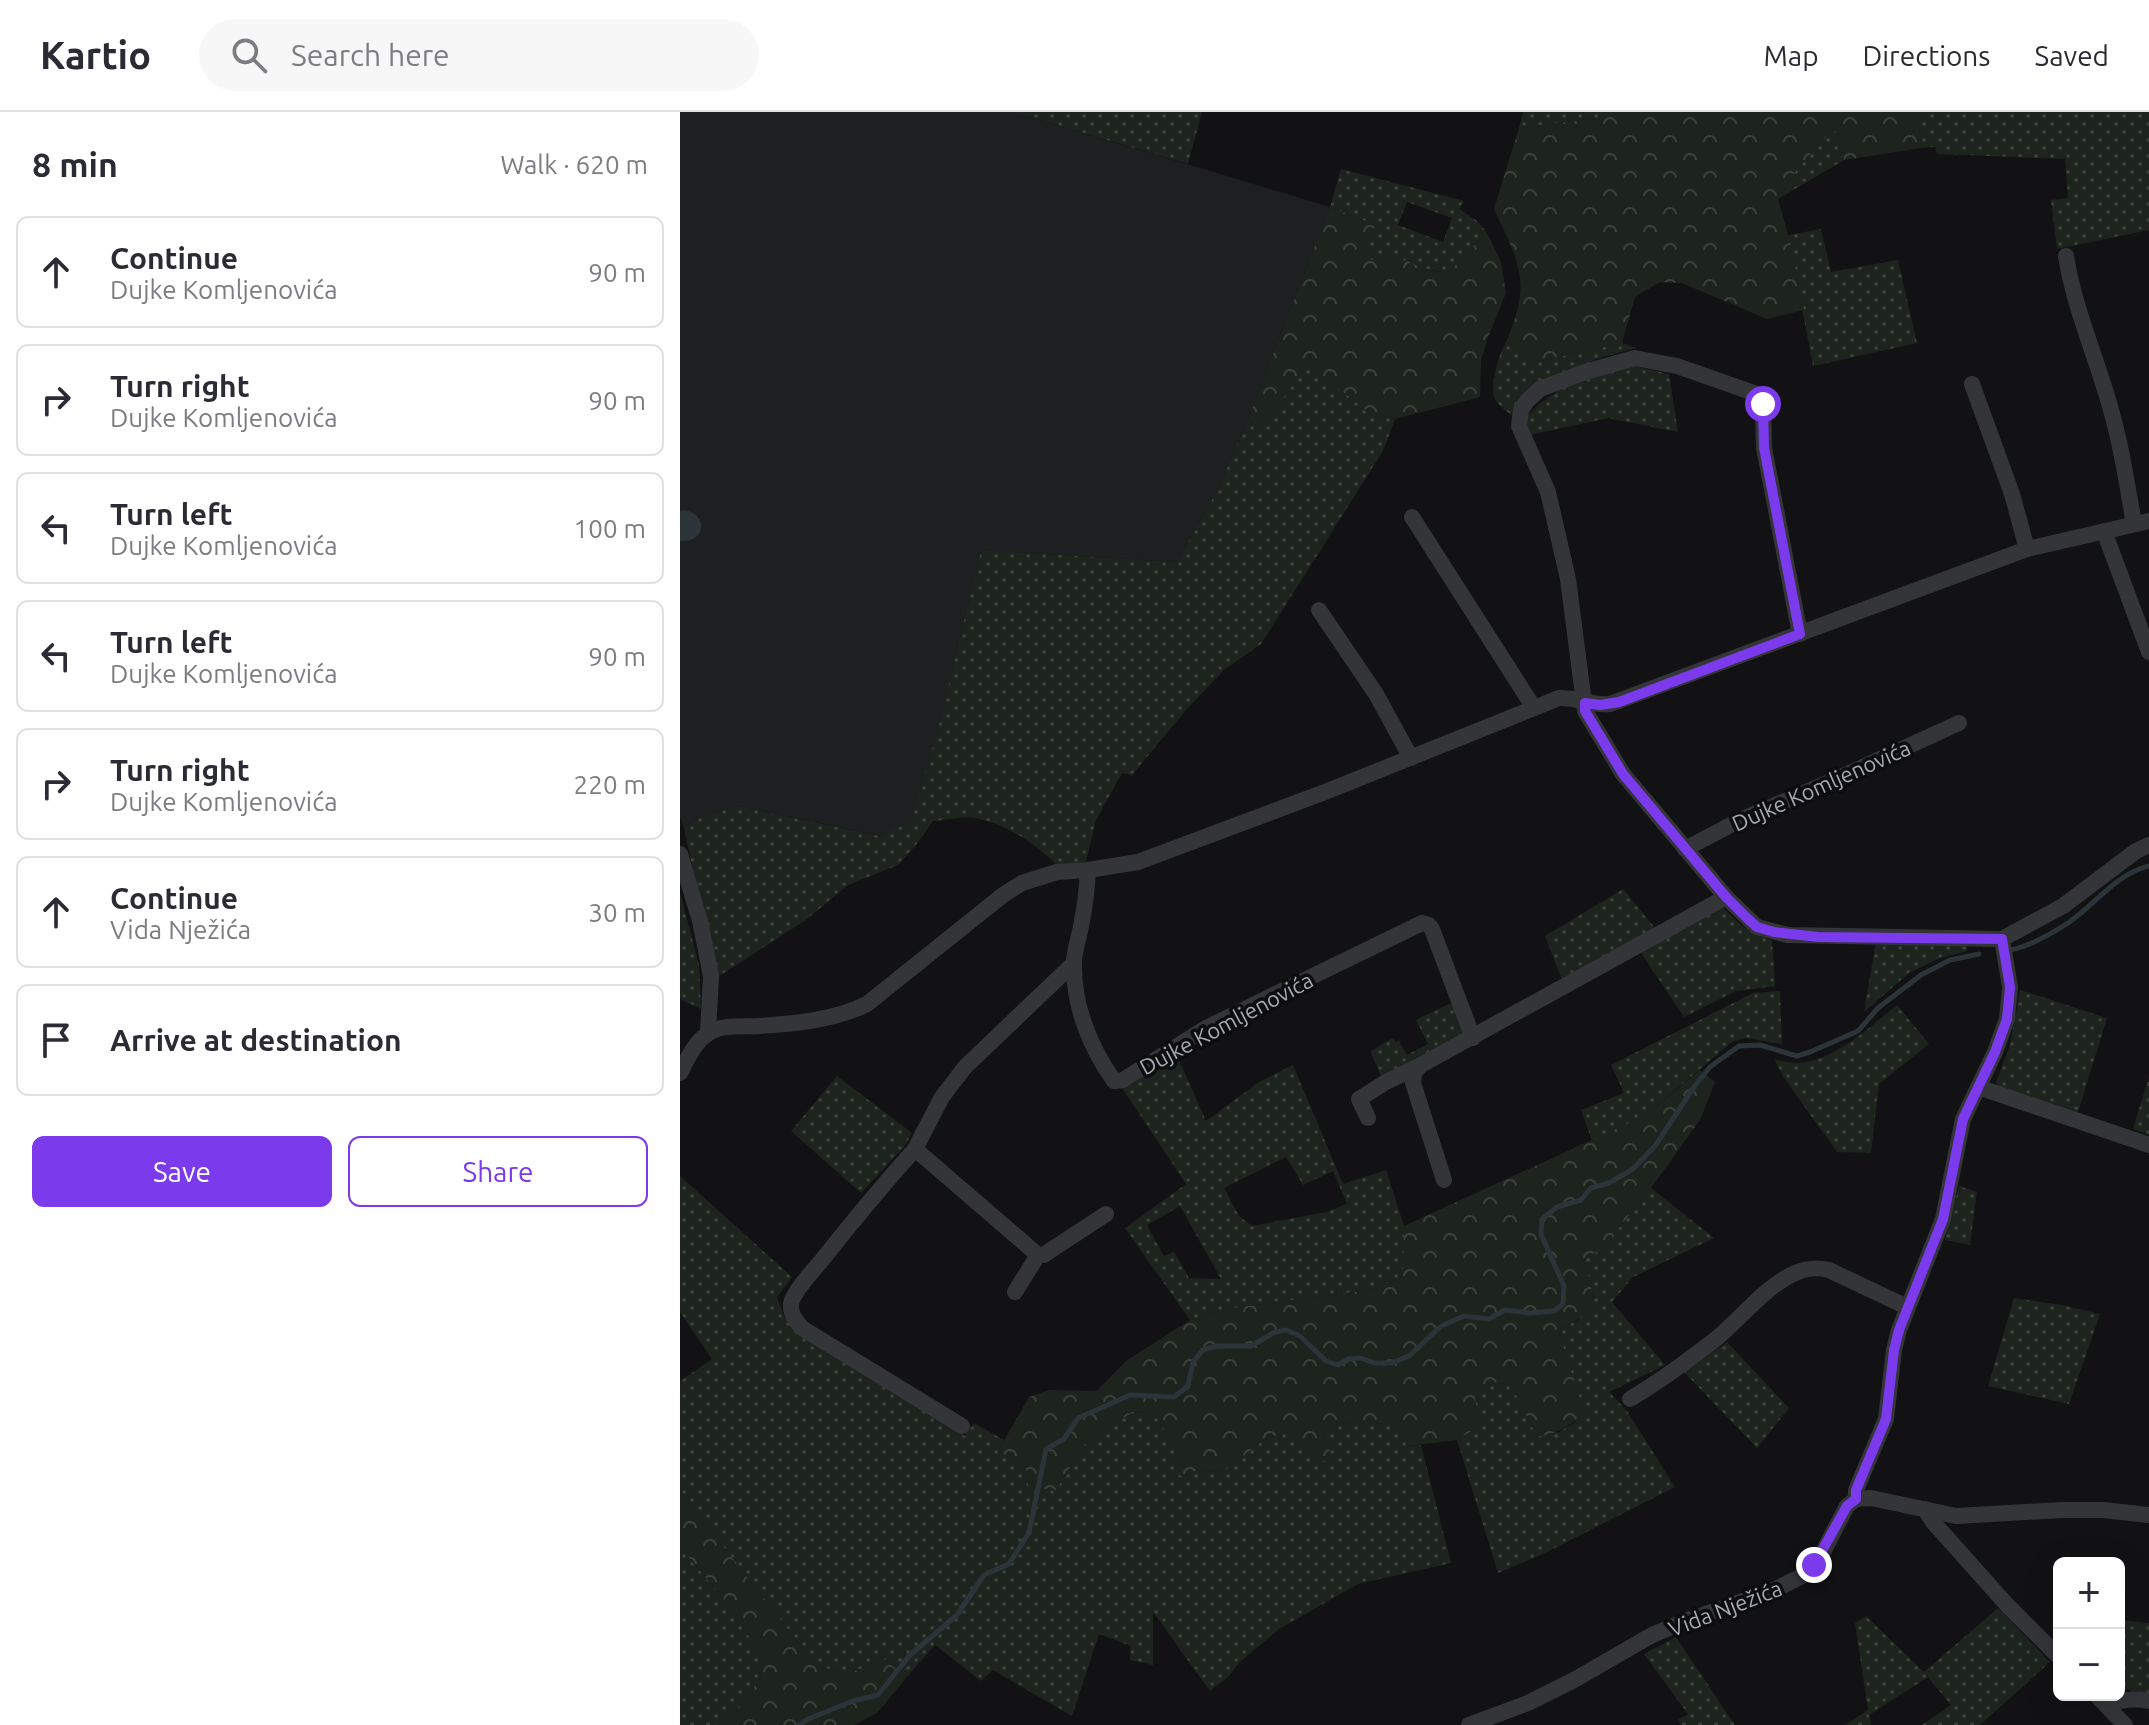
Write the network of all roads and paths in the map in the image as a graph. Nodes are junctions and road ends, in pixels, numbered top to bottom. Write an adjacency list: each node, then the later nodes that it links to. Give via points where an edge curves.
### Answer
1 (2066, 256): 4 (street)
2 (1972, 384): 6 (street)
3 (1412, 517): 11 (street)
4 (2142, 523): 5 (street)
5 (2104, 531): 6 (street); 9 (street)
6 (2027, 549): 8 (street)
7 (1319, 610): 13 (street, via 1376,694)
8 (1800, 634): 10 (street, via 1619,702); 10 (street, via 1764,448 1760,398 1655,360 1611,363 1540,389 1519,418 1548,492 1568,579)
9 (2149, 652)
10 (1585, 703): 11 (street, via 1565,698); 15 (street, via 1623,774)
11 (1534, 708): 13 (street)
12 (1959, 723): 15 (street, Dujke Komljenovića)
13 (1411, 758): 17 (street, via 1138,862)
14 (2149, 845): 19 (street, via 2063,906)
15 (1685, 849): 18 (street)
16 (680, 854): 21 (street, via 711,976)
17 (1088, 870): 20 (street, Dujke Komljenovića); 21 (street, via 1057,872 1022,883 851,1012)
18 (1726, 897): 19 (street, via 1757,927 1788,935); 22 (street)
19 (2002, 939): 25 (street, via 2010,1005)
20 (1074, 963): 22 (street, Dujke Komljenovića, via 1084,1025 1114,1081 1206,1028 1422,923 1432,929); 28 (street, via 965,1067 942,1097)
21 (708, 1033): 24 (street)
22 (1473, 1038): 23 (street)
23 (1421, 1065): 26 (street, via 1359,1099); 29 (street, via 1413,1083)
24 (680, 1073)
25 (1978, 1087): 27 (street); 33 (street, via 1959,1129 1940,1227)
26 (1368, 1118)
27 (2149, 1145)
28 (915, 1149): 31 (street); 35 (street, via 802,1284 791,1308 802,1328)
29 (1444, 1180)
30 (1106, 1214): 31 (street)
31 (1038, 1255): 32 (street)
32 (1015, 1292)
33 (1907, 1307): 34 (street, via 1829,1270 1803,1270 1781,1281 1717,1338); 36 (street, via 1894,1350 1886,1419)
34 (1630, 1399)
35 (962, 1426)
36 (1856, 1499): 37 (street); 43 (street, Vida Nježića, via 1814,1565 1796,1580 1652,1635 1528,1703)
37 (1925, 1509): 38 (street, via 1956,1516 2076,1510); 39 (street)
38 (2149, 1515)
39 (2053, 1651)
40 (2125, 1699): 42 (street)
41 (2102, 1701): 44 (street)
42 (2149, 1701)
43 (1469, 1725)
44 (2125, 1725)

